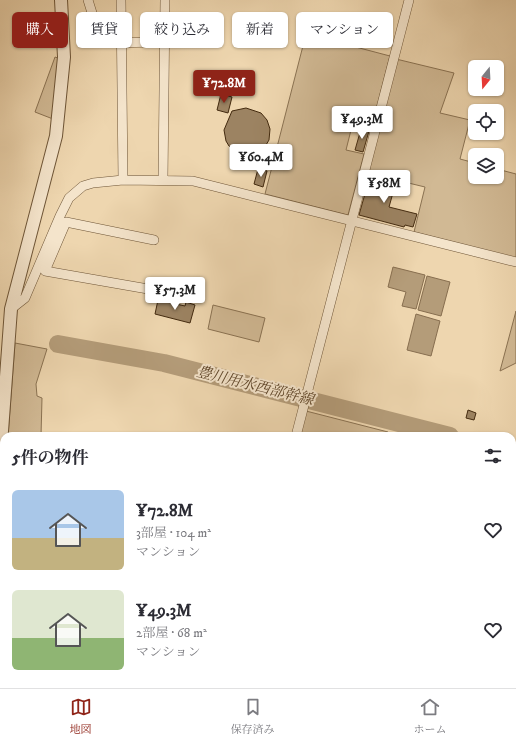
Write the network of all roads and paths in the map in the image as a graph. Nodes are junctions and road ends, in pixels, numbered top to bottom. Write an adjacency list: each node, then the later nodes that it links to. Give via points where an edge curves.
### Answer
1 (61, 0): 17 (street, via 64,57 56,136)
2 (88, 0): 6 (street)
3 (121, 0): 7 (street)
4 (165, 0): 8 (street)
5 (409, 0): 13 (street)
6 (92, 12)
7 (121, 12)
8 (165, 12)
9 (121, 48): 11 (street)
10 (165, 48): 12 (street)
11 (123, 180): 12 (street); 17 (street, via 83,186 69,198 26,298)
12 (163, 180): 13 (street, via 197,182)
13 (350, 220): 15 (street); 19 (street)
14 (154, 240): 16 (street, via 66,222 45,271)
15 (516, 262)
16 (148, 289)
17 (6, 308): 18 (street)
18 (1, 432)
19 (297, 432)

